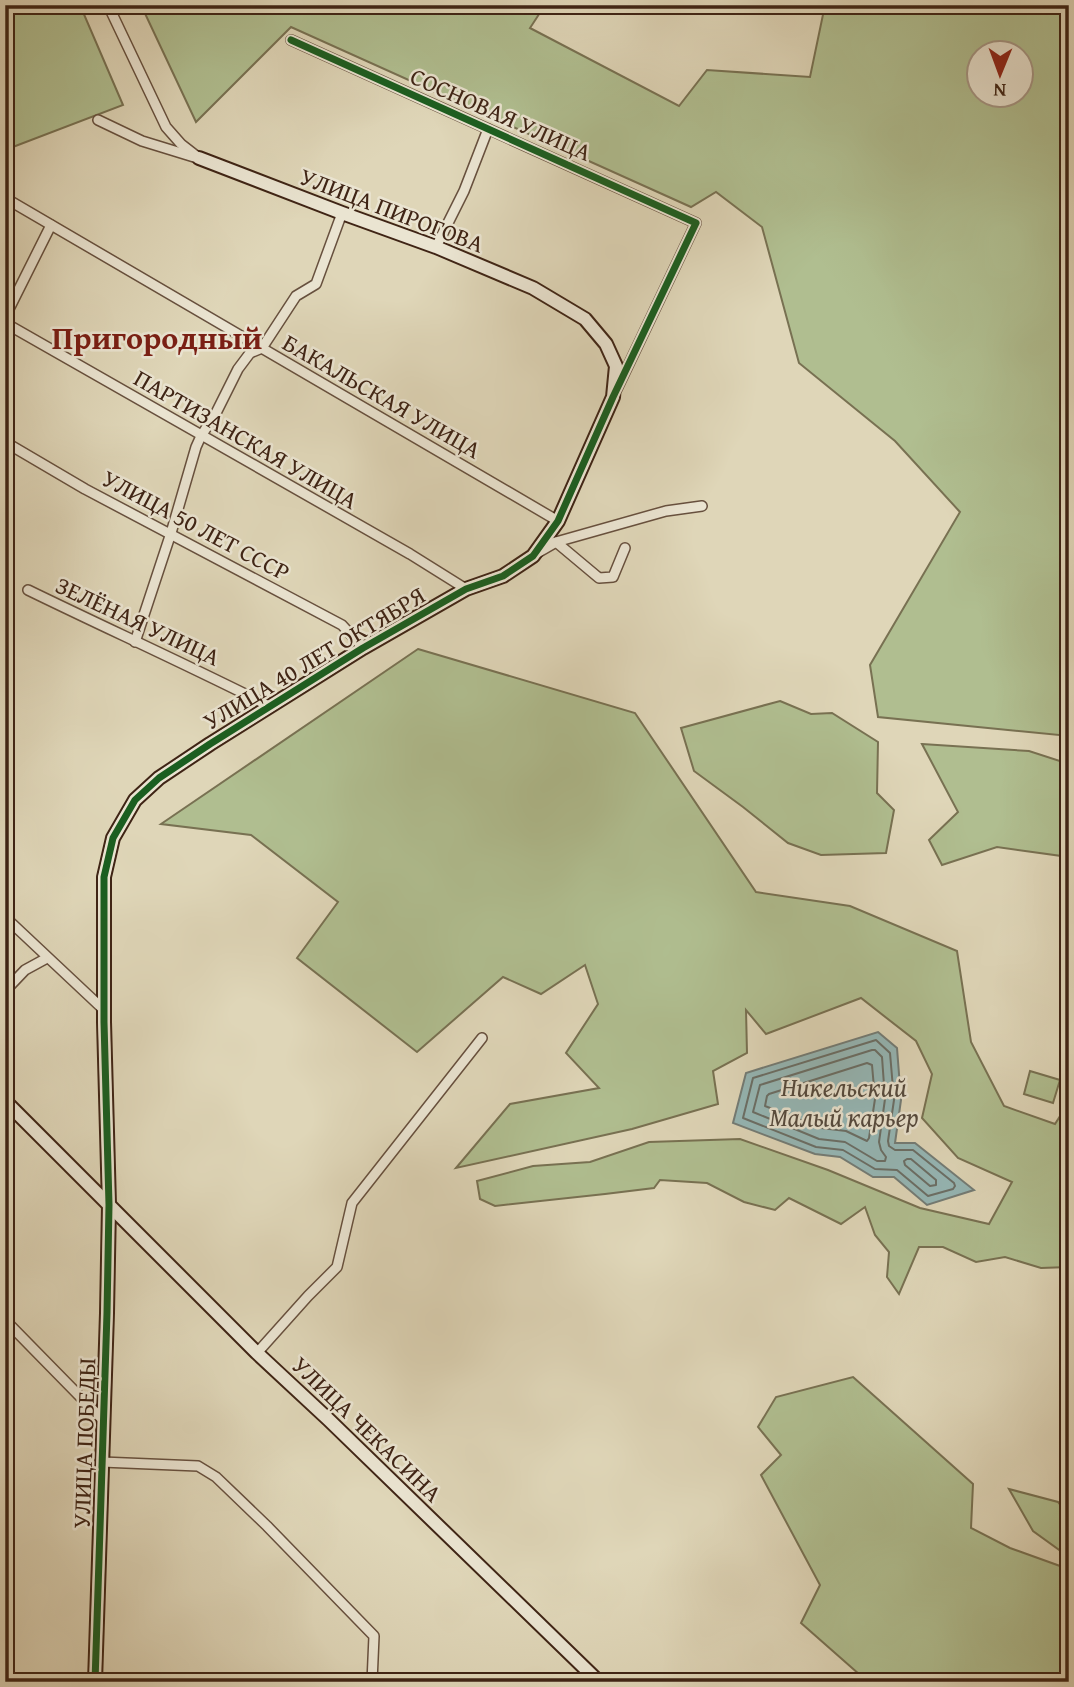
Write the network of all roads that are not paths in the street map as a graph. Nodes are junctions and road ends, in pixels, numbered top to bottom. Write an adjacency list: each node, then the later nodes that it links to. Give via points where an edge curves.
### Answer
1 (108, 5): 5 (street, via 166,127)
2 (291, 40): 4 (street, СОСНОВАЯ УЛИЦА)
3 (98, 120): 5 (street, УЛИЦА ПИРОГОВА, via 142,141)
4 (488, 129): 8 (street, СОСНОВАЯ УЛИЦА); 10 (street)
5 (199, 158): 7 (street, УЛИЦА ПИРОГОВА)
6 (5, 198): 9 (street, БАКАЛЬСКАЯ УЛИЦА)
7 (342, 213): 10 (street, УЛИЦА ПИРОГОВА); 13 (street, via 316,284 296,296)
8 (696, 223): 14 (street, УЛИЦА 40 ЛЕТ ОКТЯБРЯ)
9 (51, 225): 11 (street); 13 (street, БАКАЛЬСКАЯ УЛИЦА)
10 (436, 247): 14 (street, УЛИЦА ПИРОГОВА, via 534,288 585,320 606,344 616,366)
11 (5, 317)
12 (5, 323): 15 (street, ПАРТИЗАНСКАЯ УЛИЦА)
13 (262, 348): 15 (street, via 250,353 238,369); 18 (street, БАКАЛЬСКАЯ УЛИЦА)
14 (613, 397): 18 (street, УЛИЦА 40 ЛЕТ ОКТЯБРЯ)
15 (201, 436): 19 (street); 23 (street, ПАРТИЗАНСКАЯ УЛИЦА)
16 (5, 442): 19 (street, УЛИЦА 50 ЛЕТ СССР)
17 (702, 506): 20 (street, via 666,510)
18 (558, 522): 22 (street, УЛИЦА 40 ЛЕТ ОКТЯБРЯ)
19 (171, 533): 25 (street); 26 (street, УЛИЦА 50 ЛЕТ СССР, via 342,625)
20 (556, 542): 21 (street, via 598,578 613,577); 22 (street)
21 (625, 548)
22 (533, 556): 23 (street, УЛИЦА 40 ЛЕТ ОКТЯБРЯ, via 503,576)
23 (466, 589): 26 (street, УЛИЦА 40 ЛЕТ ОКТЯБРЯ)
24 (28, 590): 25 (street, ЗЕЛЁНАЯ УЛИЦА)
25 (135, 642): 27 (street, ЗЕЛЁНАЯ УЛИЦА)
26 (363, 648): 27 (street, УЛИЦА 40 ЛЕТ ОКТЯБРЯ)
27 (270, 706): 31 (street, УЛИЦА 40 ЛЕТ ОКТЯБРЯ, via 159,778 135,800 113,838 104,877)
28 (5, 917): 29 (street)
29 (47, 958): 30 (street, via 25,970); 31 (street)
30 (5, 991)
31 (104, 1010): 34 (street, УЛИЦА 40 ЛЕТ ОКТЯБРЯ)
32 (482, 1038): 36 (street, via 352,1203 337,1267)
33 (5, 1101): 34 (street, УЛИЦА ЧЕКАСИНА)
34 (109, 1205): 36 (street, УЛИЦА ЧЕКАСИНА); 37 (street, УЛИЦА ПОБЕДЫ)
35 (5, 1320): 37 (street)
36 (257, 1353): 41 (street, УЛИЦА ЧЕКАСИНА)
37 (103, 1420): 38 (street, УЛИЦА ПОБЕДЫ)
38 (102, 1462): 39 (street, УЛИЦА ПОБЕДЫ); 40 (street, via 198,1466 216,1476 374,1636)
39 (95, 1682)
40 (372, 1682)
41 (599, 1682)

